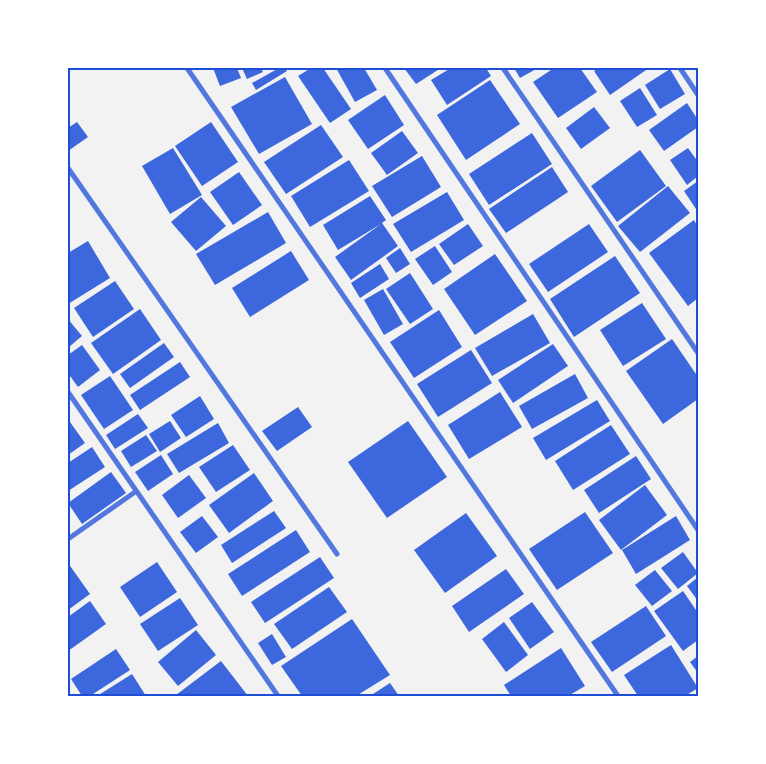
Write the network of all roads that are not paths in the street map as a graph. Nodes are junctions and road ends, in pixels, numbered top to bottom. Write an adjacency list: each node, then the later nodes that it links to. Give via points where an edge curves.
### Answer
1 (187, 68): 14 (street)
2 (384, 68): 10 (street)
3 (502, 68): 7 (street)
4 (680, 68): 5 (street)
5 (698, 95)
6 (68, 168): 12 (street)
7 (698, 353)
8 (68, 392): 9 (street)
9 (135, 492): 11 (street); 13 (street)
10 (698, 530)
11 (68, 540)
12 (336, 554)
13 (278, 696)
14 (618, 696)

